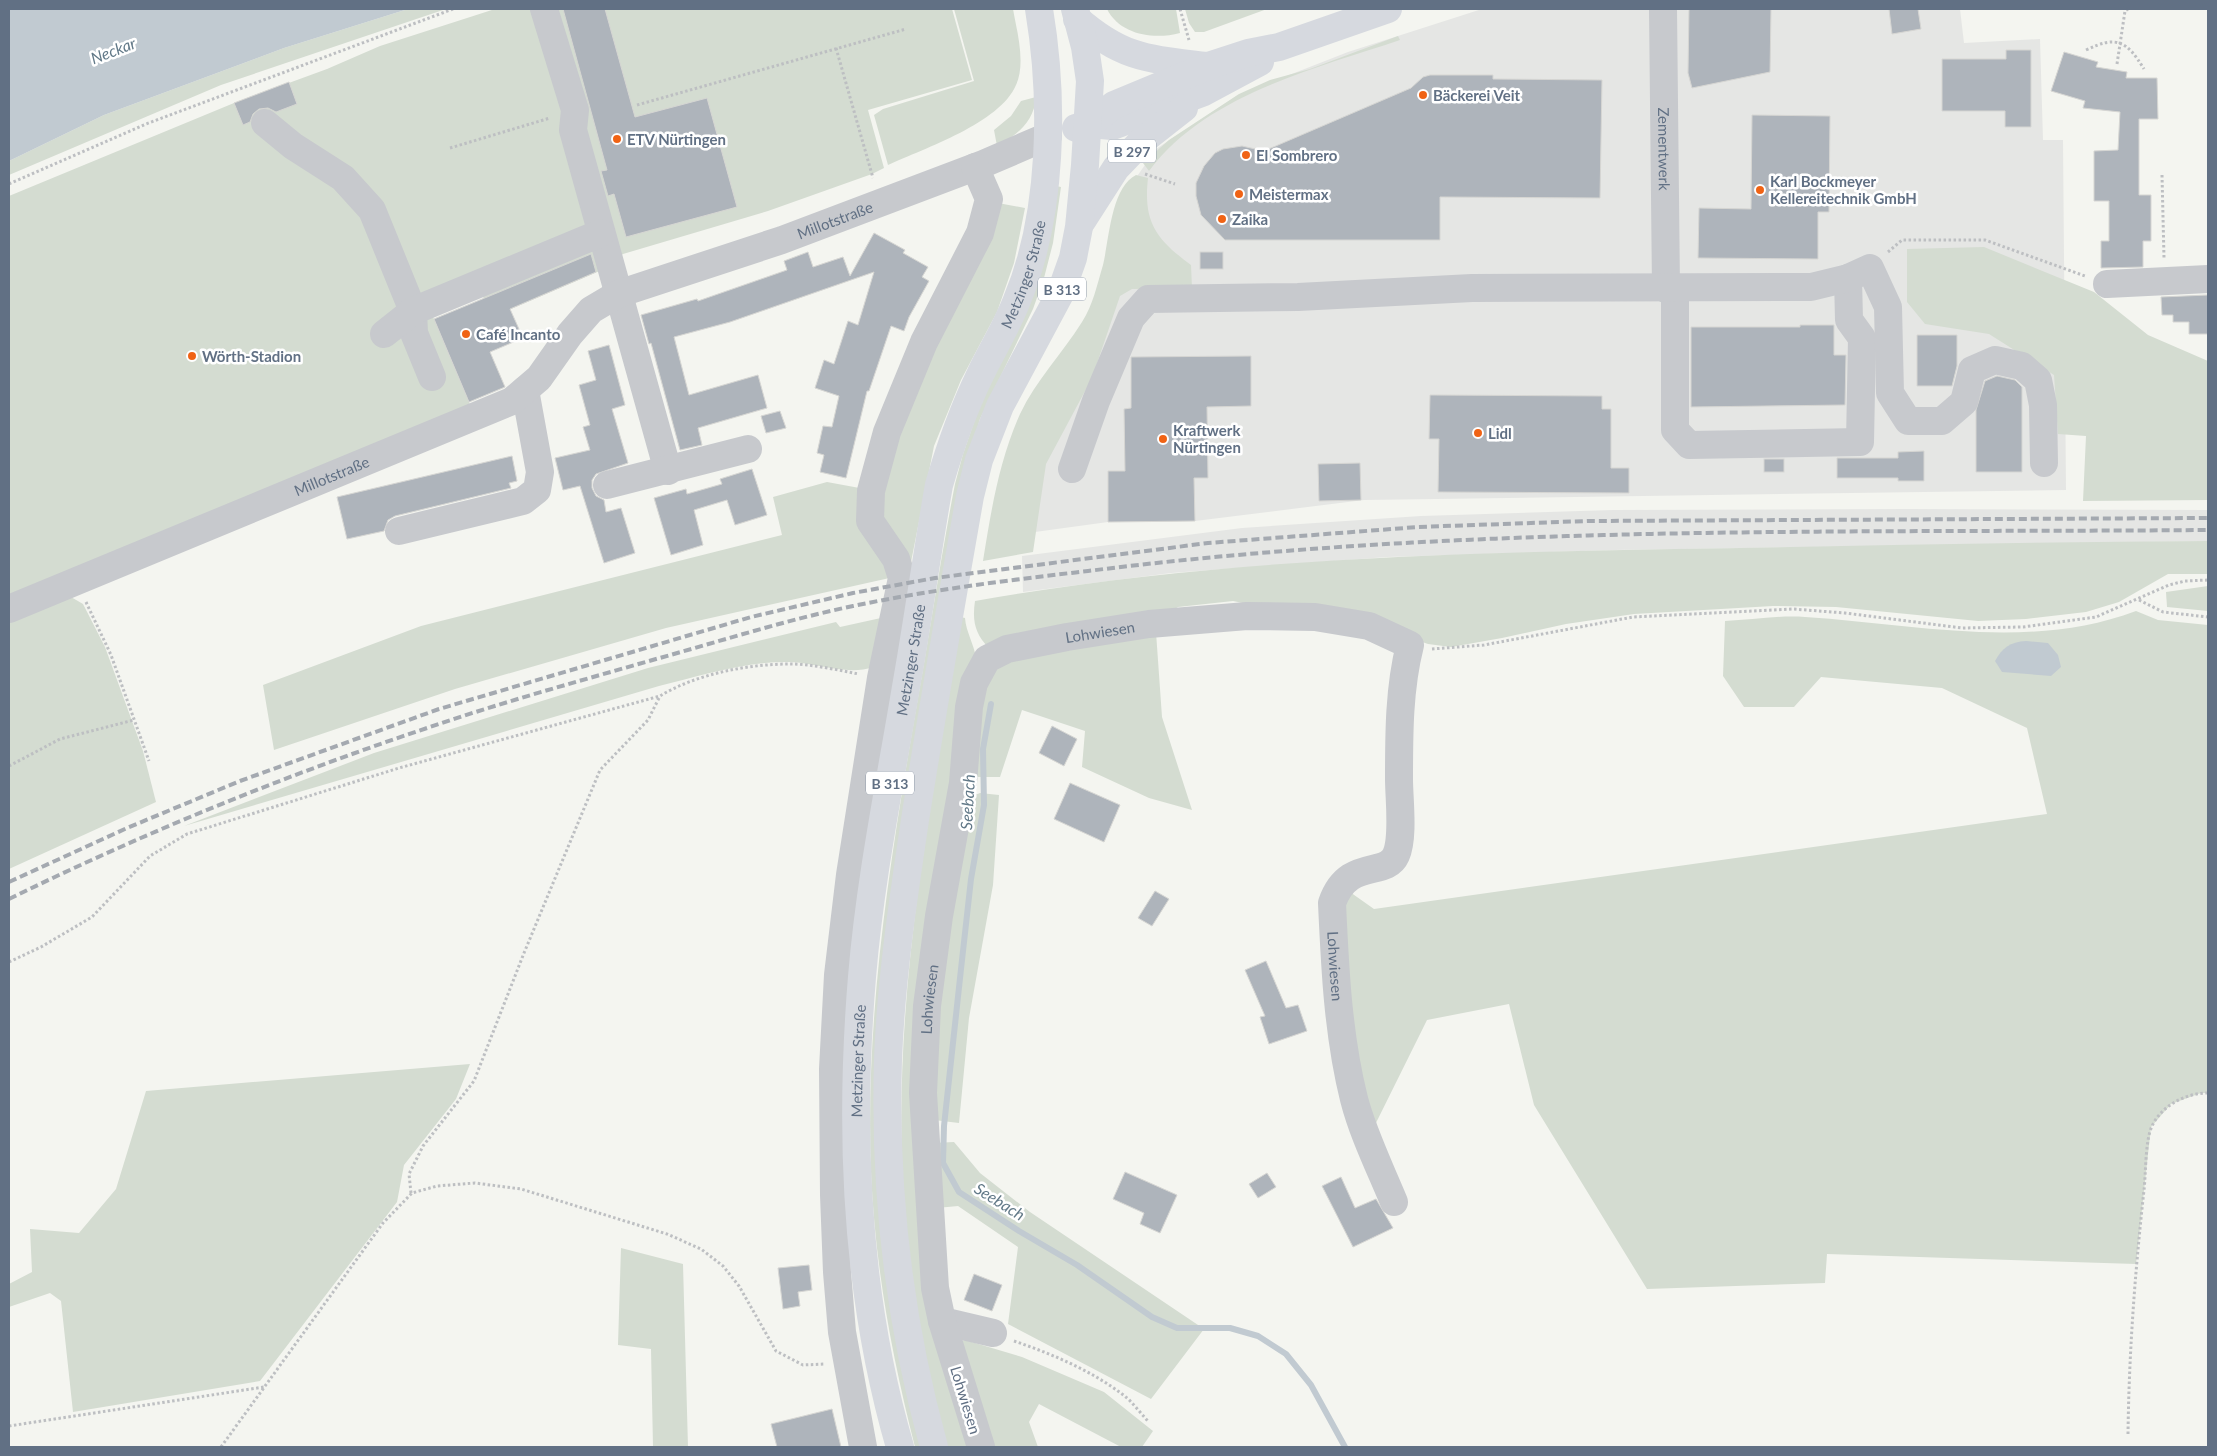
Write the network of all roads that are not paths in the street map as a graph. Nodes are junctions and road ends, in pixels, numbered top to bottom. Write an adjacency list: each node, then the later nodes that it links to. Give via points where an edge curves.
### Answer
1 (544, 9): 12 (street, via 575,110 573,130)
2 (1038, 9): 9 (main road, B 313, via 1049,90)
3 (1388, 9): 6 (main road, B 297, via 1278,47 1248,53)
4 (1663, 9): 16 (street, Zementwerk)
5 (1076, 14): 6 (main road, B 297, via 1101,39 1137,57); 8 (main road, B 313)
6 (1206, 79): 8 (main road, B 297, via 1114,105); 11 (main road, B 297, via 1123,160)
7 (265, 123): 18 (street, via 293,146 343,178 372,210)
8 (1100, 125): 9 (main road, B 297); 11 (main road, B 313)
9 (1048, 136): 10 (street, Millotstraße); 33 (main road, Metzinger Straße / B 313, via 1044,186 1028,267 1017,300 951,444 939,485 878,852 862,975 856,1118 860,1213 881,1371)
10 (975, 167): 17 (street, Millotstraße, via 782,240); 32 (street, Metzinger Straße, via 989,199 980,233 924,342 887,432 870,491 870,521 896,559 902,578 881,678 844,924 833,1069 837,1272 847,1364)
11 (1079, 227): 34 (main road, Metzinger Straße / B 313, via 1061,292 1000,406 979,460 924,756 900,925 888,1060 890,1198 909,1344)
12 (601, 233): 17 (street); 18 (street)
13 (1859, 273): 16 (street, via 1811,287); 16 (street, Zementwerk, via 1849,320 1862,338 1860,442 1689,445 1674,430); 23 (street, via 1888,307 1890,393 1908,421 1942,421 1964,402 1972,370 1995,360 2022,366 2038,380 2043,405)
14 (2208, 279): 15 (street)
15 (2107, 284)
16 (1670, 289): 24 (street, via 1472,288 1298,297 1148,299 1131,318)
17 (618, 294): 21 (street, Millotstraße, via 591,310 540,378); 25 (street)
18 (413, 311): 19 (street); 20 (street, via 414,333)
19 (384, 334)
20 (432, 377)
21 (525, 390): 27 (street, via 540,472 537,490 523,500); 28 (street, Millotstraße, via 512,400)
22 (748, 449): 25 (street)
23 (2044, 463)
24 (1072, 469)
25 (668, 471): 26 (street)
26 (607, 485)
27 (399, 531)
28 (9, 609)
29 (1394, 1202): 30 (street, Lohwiesen, via 1354,1100 1340,1022 1332,903 1340,885 1349,876 1390,862 1397,853 1402,673 1410,645 1369,626 1315,617 1247,616 1149,624 1007,649 987,658 974,683 968,707 963,783 939,916 925,1028 923,1093 935,1288)
30 (942, 1320): 31 (street); 35 (street, Lohwiesen)
31 (993, 1333)
32 (863, 1447)
33 (900, 1447)
34 (934, 1447)
35 (981, 1447)

